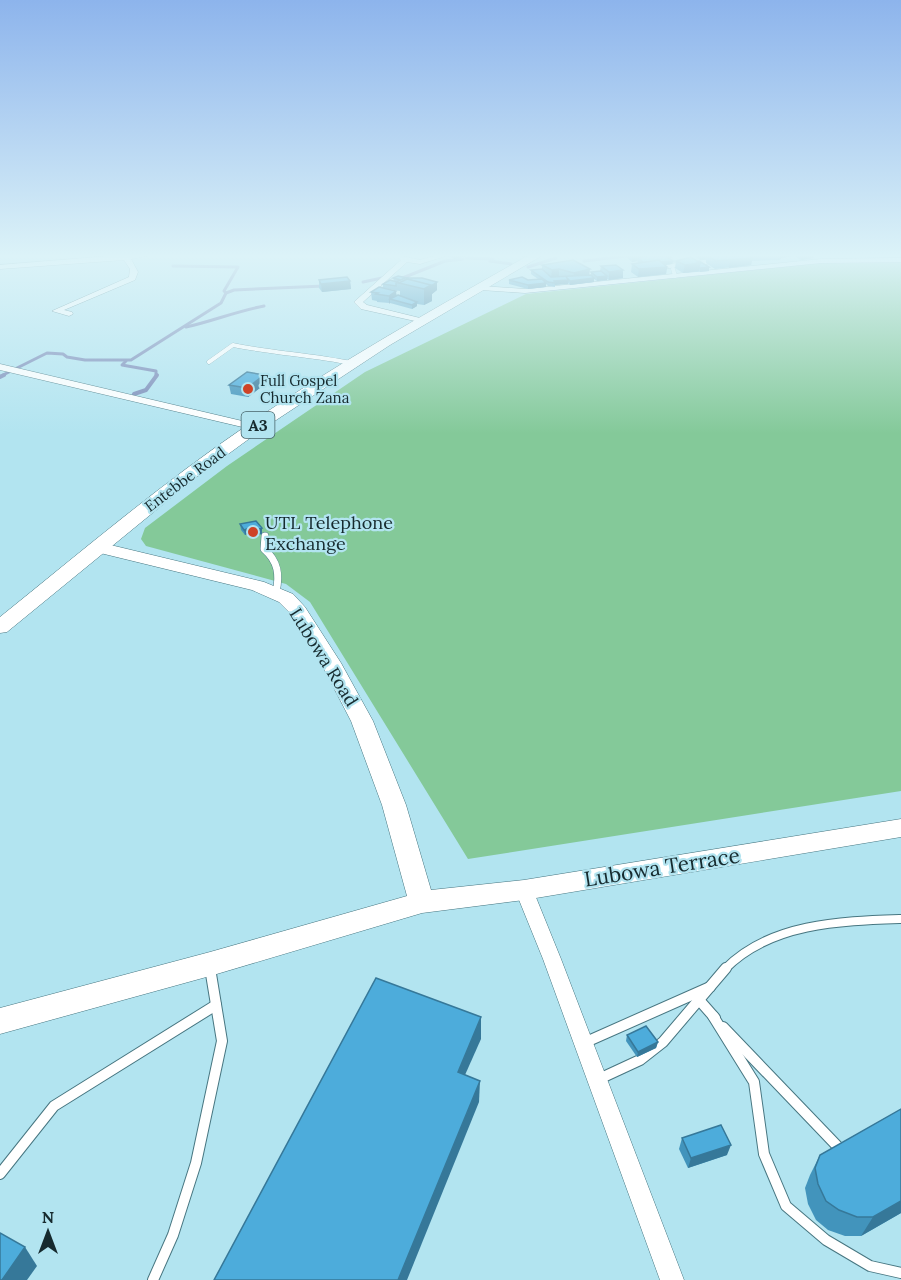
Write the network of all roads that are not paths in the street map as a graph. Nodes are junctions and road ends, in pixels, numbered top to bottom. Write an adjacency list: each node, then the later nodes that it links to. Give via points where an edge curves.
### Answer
1 (395, 315): 3 (street)
2 (432, 315): 3 (main road, Entebbe Road / A3)
3 (421, 321): 5 (main road, Entebbe Road / A3)
4 (209, 362): 5 (lane, via 233,345)
5 (351, 363): 7 (main road, Entebbe Road / A3)
6 (8, 369): 7 (street)
7 (255, 427): 9 (main road, Entebbe Road / A3)
8 (265, 536): 10 (lane, via 264,549 273,556 280,577)
9 (98, 547): 10 (street, Lubowa Road); 11 (main road, Entebbe Road / A3)
10 (276, 592): 14 (street, Lubowa Road, via 298,611 332,663 363,722 394,806)
11 (0, 626)
12 (901, 828): 13 (street, Lubowa Terrace)
13 (524, 890): 14 (street, Lubowa Terrace); 22 (street)
14 (422, 902): 16 (street, Lubowa Terrace)
15 (901, 920): 17 (lane, via 810,928 769,939 732,963)
16 (210, 964): 19 (lane); 21 (street, Lubowa Terrace)
17 (711, 987): 18 (lane); 22 (lane)
18 (700, 1001): 20 (lane); 23 (lane, via 653,1052)
19 (216, 1005): 25 (lane, via 54,1106); 27 (lane, via 222,1041 196,1163 173,1235)
20 (713, 1016): 24 (lane); 26 (lane, via 754,1083 764,1154 786,1206 826,1240 870,1266)
21 (0, 1020)
22 (583, 1043): 23 (street)
23 (597, 1081): 28 (street)
24 (841, 1150)
25 (0, 1174)
26 (901, 1273)
27 (153, 1280)
28 (672, 1280)

